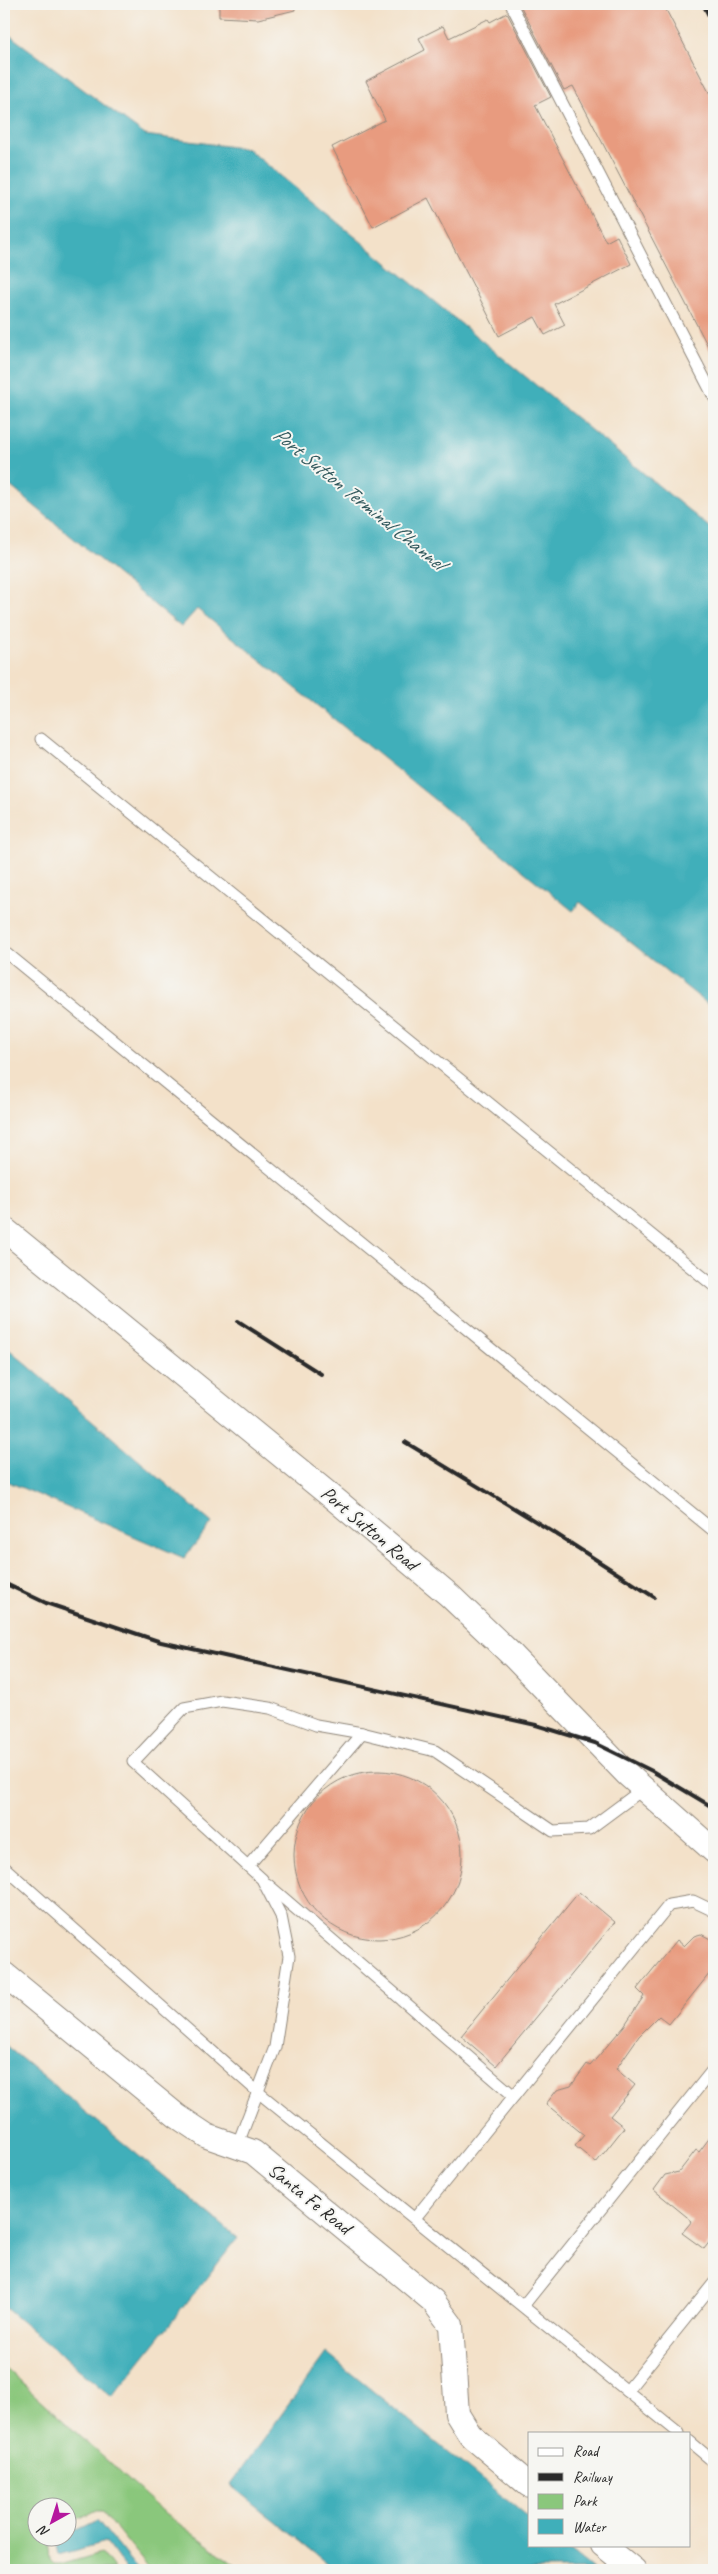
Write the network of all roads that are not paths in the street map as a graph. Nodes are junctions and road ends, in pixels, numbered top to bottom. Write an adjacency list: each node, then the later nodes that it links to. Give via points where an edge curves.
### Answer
1 (511, 4): 2 (lane)
2 (714, 397)
3 (40, 739): 6 (lane)
4 (4, 951): 7 (lane)
5 (4, 1229): 9 (street, Port Sutton Road, via 449,1595)
6 (714, 1286)
7 (714, 1530)
8 (362, 1733): 9 (lane, via 435,1751 553,1831 590,1829); 11 (lane); 11 (lane, via 316,1725 270,1708 222,1701 184,1708 133,1762)
9 (643, 1789): 10 (street, Port Sutton Road)
10 (714, 1851)
11 (248, 1866): 13 (lane)
12 (4, 1867): 17 (lane)
13 (262, 1880): 17 (lane, via 281,1916 289,1956 275,2047); 18 (lane)
14 (714, 1911): 18 (lane, via 693,1901 668,1905)
15 (4, 1974): 19 (street, Santa Fe Road, via 178,2116 207,2136)
16 (711, 2072): 22 (lane)
17 (258, 2092): 19 (lane); 20 (lane)
18 (514, 2096): 20 (lane)
19 (237, 2146): 27 (street, Santa Fe Road, via 253,2152 294,2184 433,2301 451,2325 457,2414 470,2435)
20 (414, 2218): 22 (lane)
21 (714, 2283): 23 (lane)
22 (523, 2306): 23 (lane)
23 (627, 2391): 24 (lane)
24 (678, 2432)
25 (690, 2442): 26 (lane)
26 (714, 2462)
27 (528, 2484)
28 (604, 2546): 29 (street)
29 (634, 2570)

